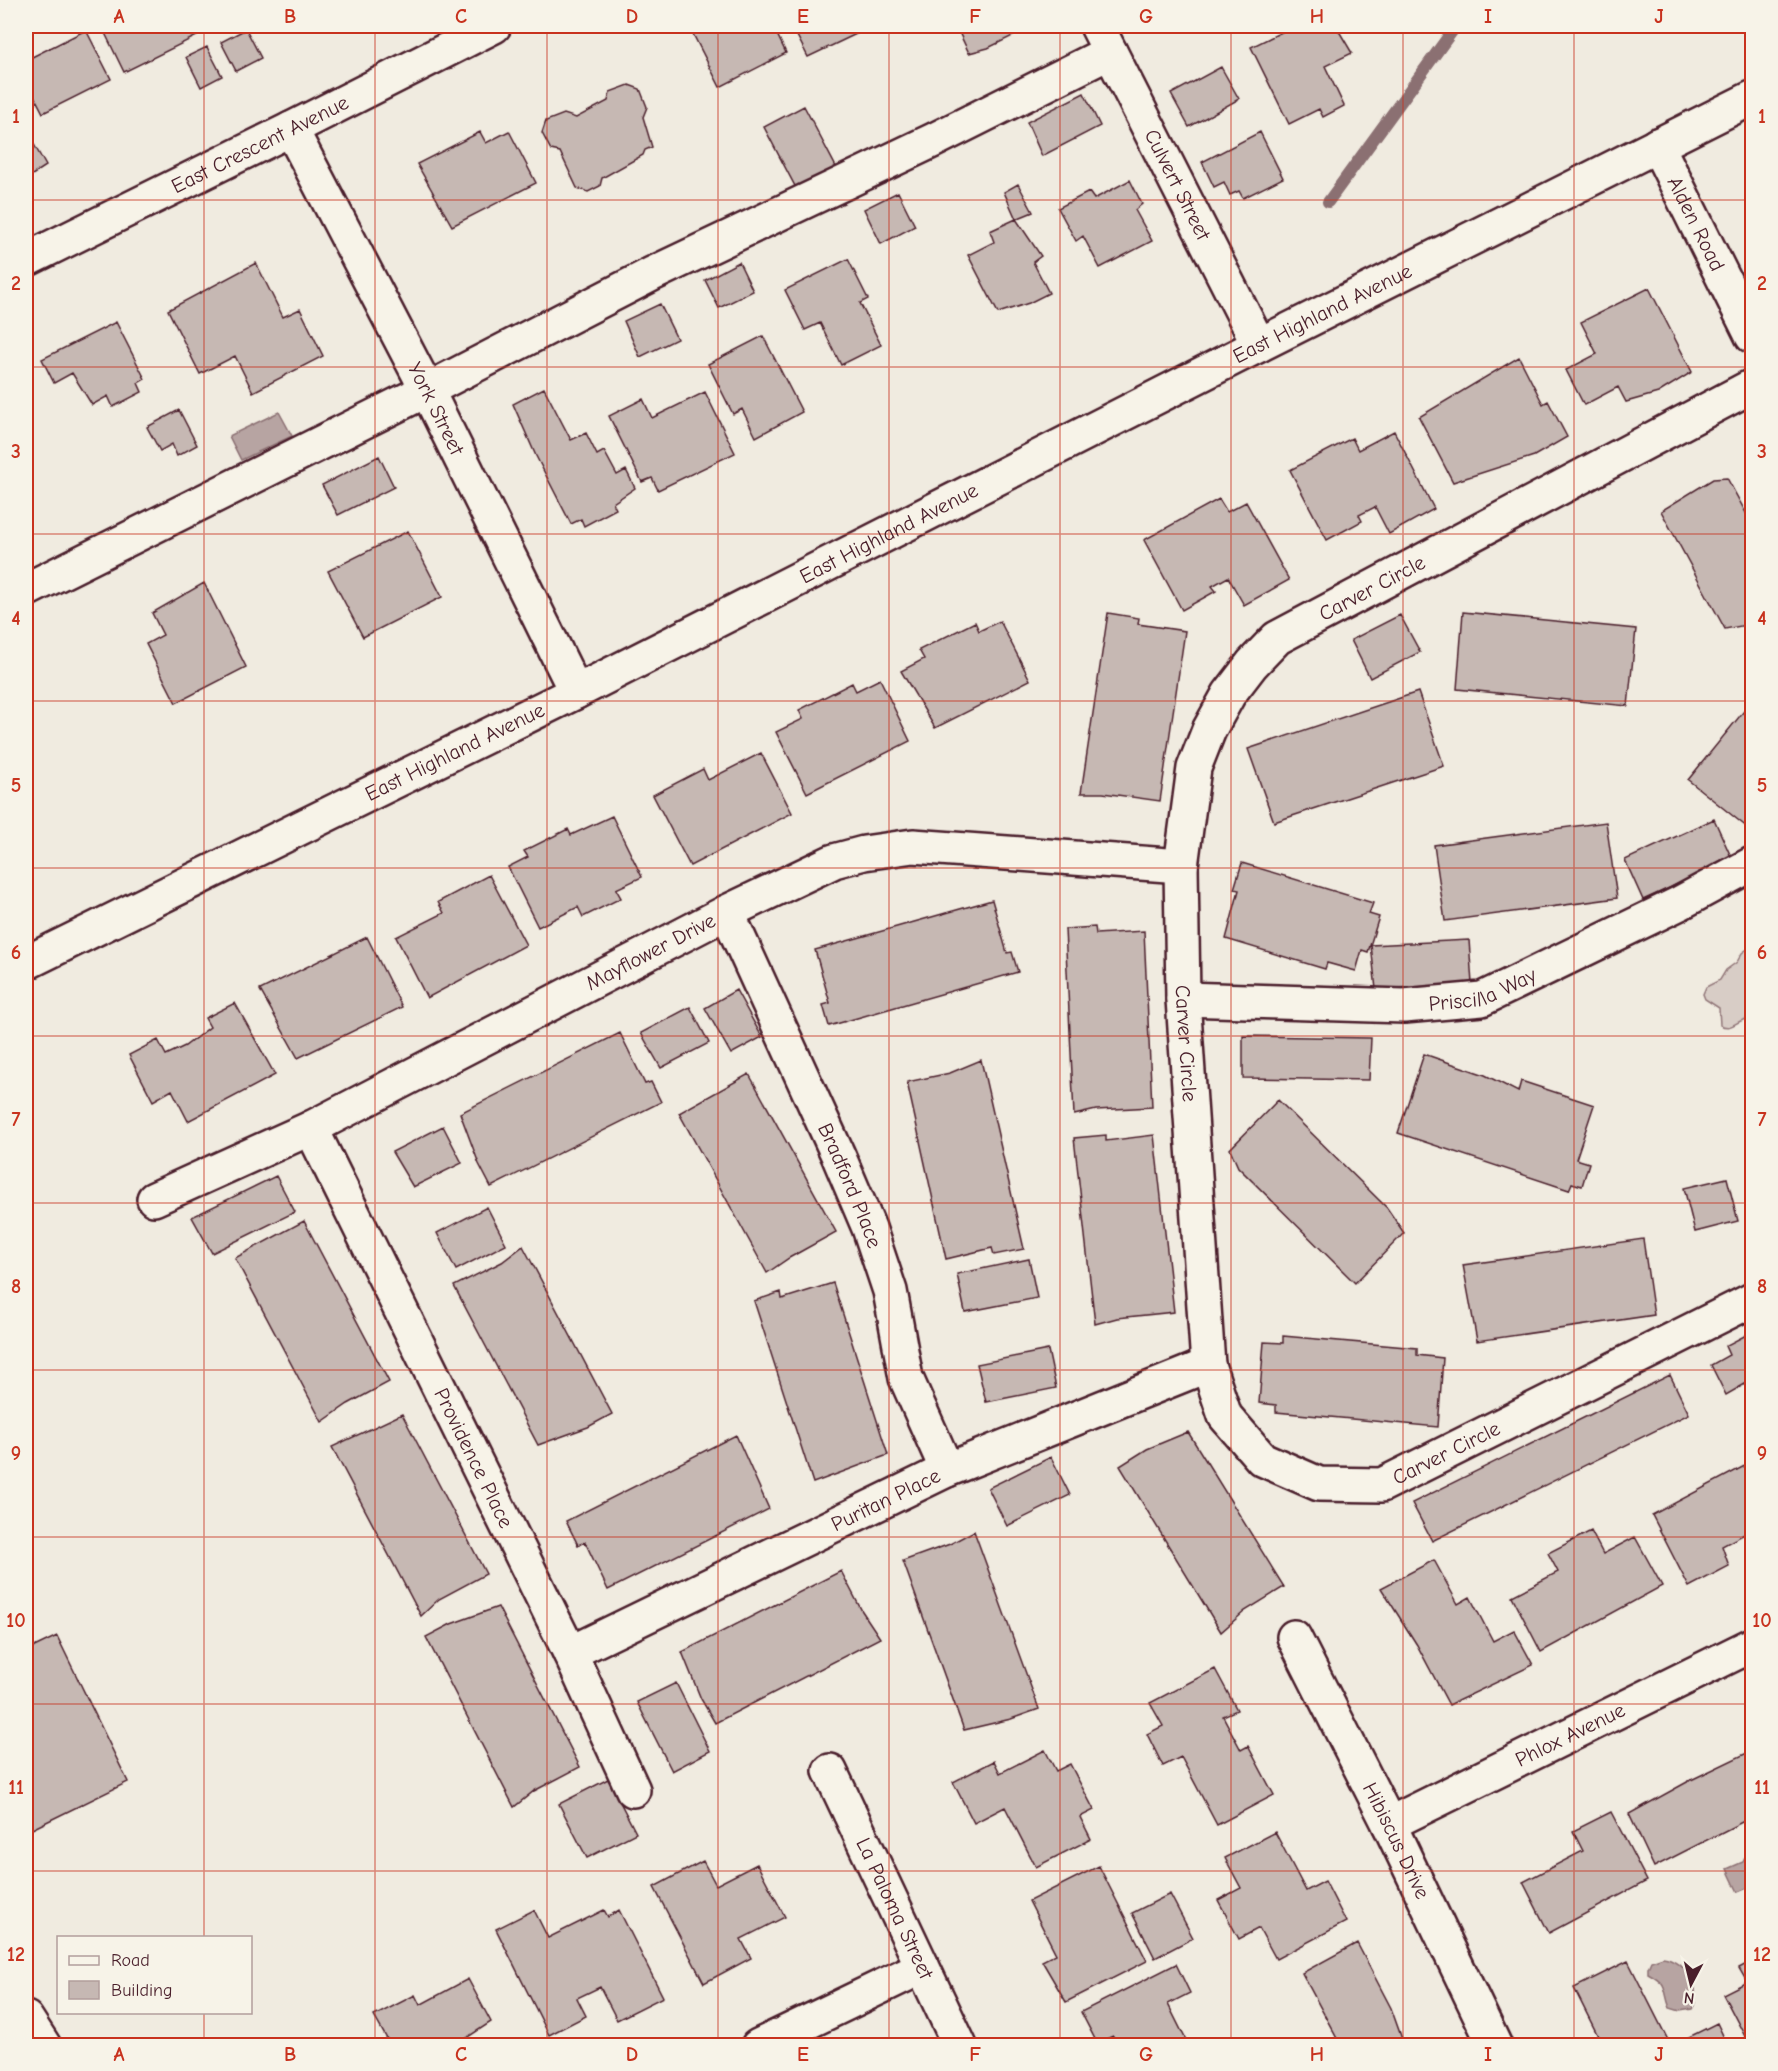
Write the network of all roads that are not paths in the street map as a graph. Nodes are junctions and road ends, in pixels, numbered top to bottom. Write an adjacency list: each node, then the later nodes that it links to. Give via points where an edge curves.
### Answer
1 (494, 26): 4 (street, East Crescent Avenue)
2 (1104, 39): 8 (street, Culvert Street); 10 (street, via 934,140 652,274)
3 (1752, 98): 5 (street, East Highland Avenue)
4 (291, 129): 6 (street, East Crescent Avenue); 10 (street, York Street)
5 (1657, 145): 7 (street, Alden Road); 8 (street, East Highland Avenue)
6 (26, 260)
7 (1752, 336)
8 (1259, 345): 12 (street, East Highland Avenue)
9 (1752, 386): 14 (street, Carver Circle, via 1277,638 1229,694 1209,730 1194,768)
10 (427, 390): 11 (street); 12 (street, York Street)
11 (26, 590)
12 (576, 692): 16 (street, East Highland Avenue)
13 (1752, 864): 17 (street, Priscilla Way, via 1482,999 1404,1006)
14 (1181, 866): 15 (street, Mayflower Drive, via 913,846 891,848 834,861); 17 (street, Carver Circle)
15 (727, 912): 18 (street, Mayflower Drive); 22 (street, Bradford Place, via 869,1228 890,1291 906,1378)
16 (26, 963)
17 (1183, 999): 21 (street, Carver Circle)
18 (311, 1128): 19 (street, Mayflower Drive); 25 (street, Providence Place)
19 (154, 1199)
20 (1752, 1300): 21 (street, Carver Circle, via 1382,1485 1319,1484 1262,1459 1225,1416)
21 (1208, 1365): 22 (street, Puritan Place)
22 (947, 1470): 25 (street, Puritan Place)
23 (1294, 1637): 28 (street, Hibiscus Drive)
24 (1752, 1645): 28 (street, Phlox Avenue)
25 (570, 1653): 27 (street, Providence Place)
26 (830, 1771): 29 (street, La Paloma Street)
27 (633, 1790)
28 (1389, 1824): 34 (street, Hibiscus Drive)
29 (922, 1967): 32 (street); 33 (street, La Paloma Street)
30 (26, 2018): 31 (street)
31 (44, 2046)
32 (758, 2046)
33 (960, 2046)
34 (1495, 2046)

